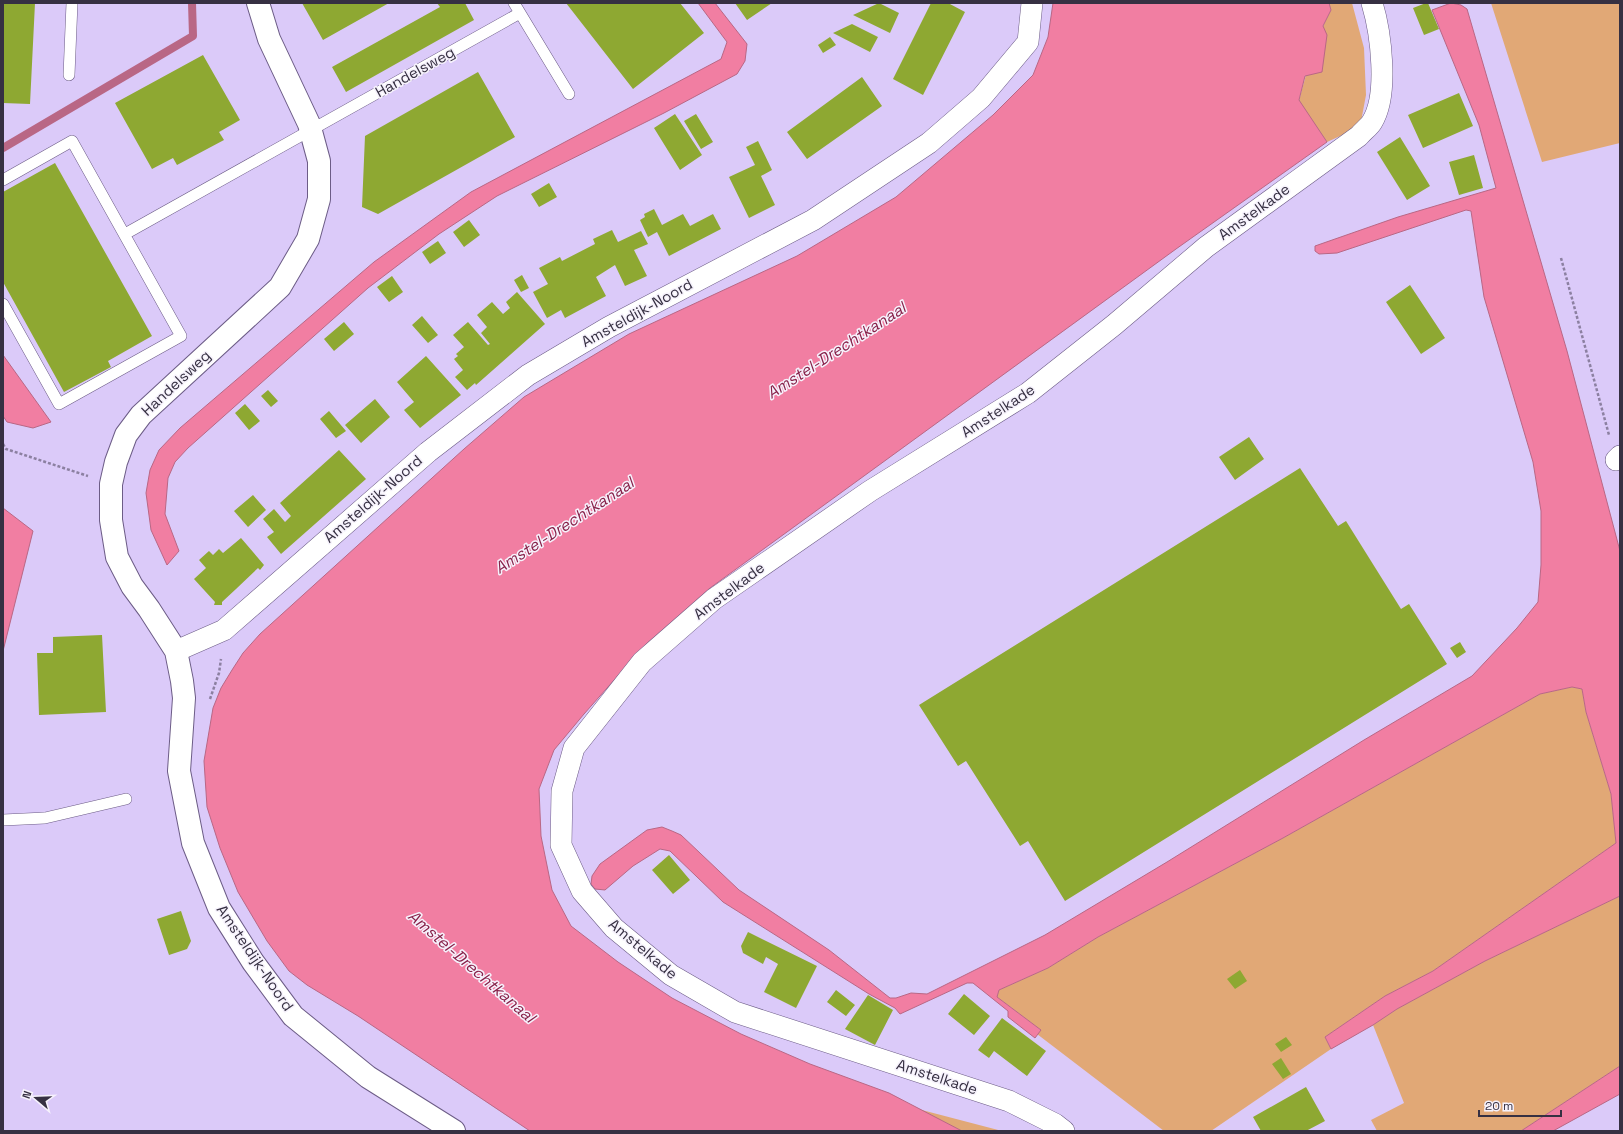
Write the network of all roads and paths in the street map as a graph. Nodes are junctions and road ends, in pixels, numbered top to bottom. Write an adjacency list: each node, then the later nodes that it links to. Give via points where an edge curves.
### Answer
1 (72, 3): 7 (lane)
2 (258, 3): 9 (street, Handelsweg, via 269,39)
3 (514, 3): 6 (lane)
4 (1032, 3): 17 (street, Amsteldijk-Noord, via 1028,42 981,98 929,143 812,220 609,327 528,375 428,452)
5 (1372, 3): 23 (street, Amstelkade, via 1378,23 1382,64 1379,103 1372,122 1359,136 1206,247 1028,393 870,492 714,599 642,662 622,686 574,748 562,791 561,845 582,891 614,928 671,974 735,1012 1009,1101)
6 (520, 13): 8 (lane); 9 (lane, Handelsweg)
7 (69, 75)
8 (569, 94)
9 (310, 130): 11 (lane, Handelsweg); 16 (street, Handelsweg, via 318,161 319,199 308,239 280,287 141,415 126,435)
10 (3, 180): 11 (lane, Handelsweg, via 72,141)
11 (125, 234): 13 (lane, Handelsweg, via 181,336 59,404)
12 (1562, 258): 15 (path)
13 (3, 304)
14 (3, 444): 16 (path, via 6,448)
15 (1618, 458)
16 (111, 484): 18 (street, Handelsweg, via 111,520 117,557 132,586)
17 (224, 630): 18 (street, Amsteldijk-Noord); 19 (path, via 219,673)
18 (176, 651): 22 (street, Amsteldijk-Noord, via 184,698 179,771 193,843 219,908 253,962 293,1016 368,1077)
19 (209, 703)
20 (126, 799): 21 (lane, via 45,818)
21 (3, 820)
22 (454, 1131)
23 (1064, 1131)

